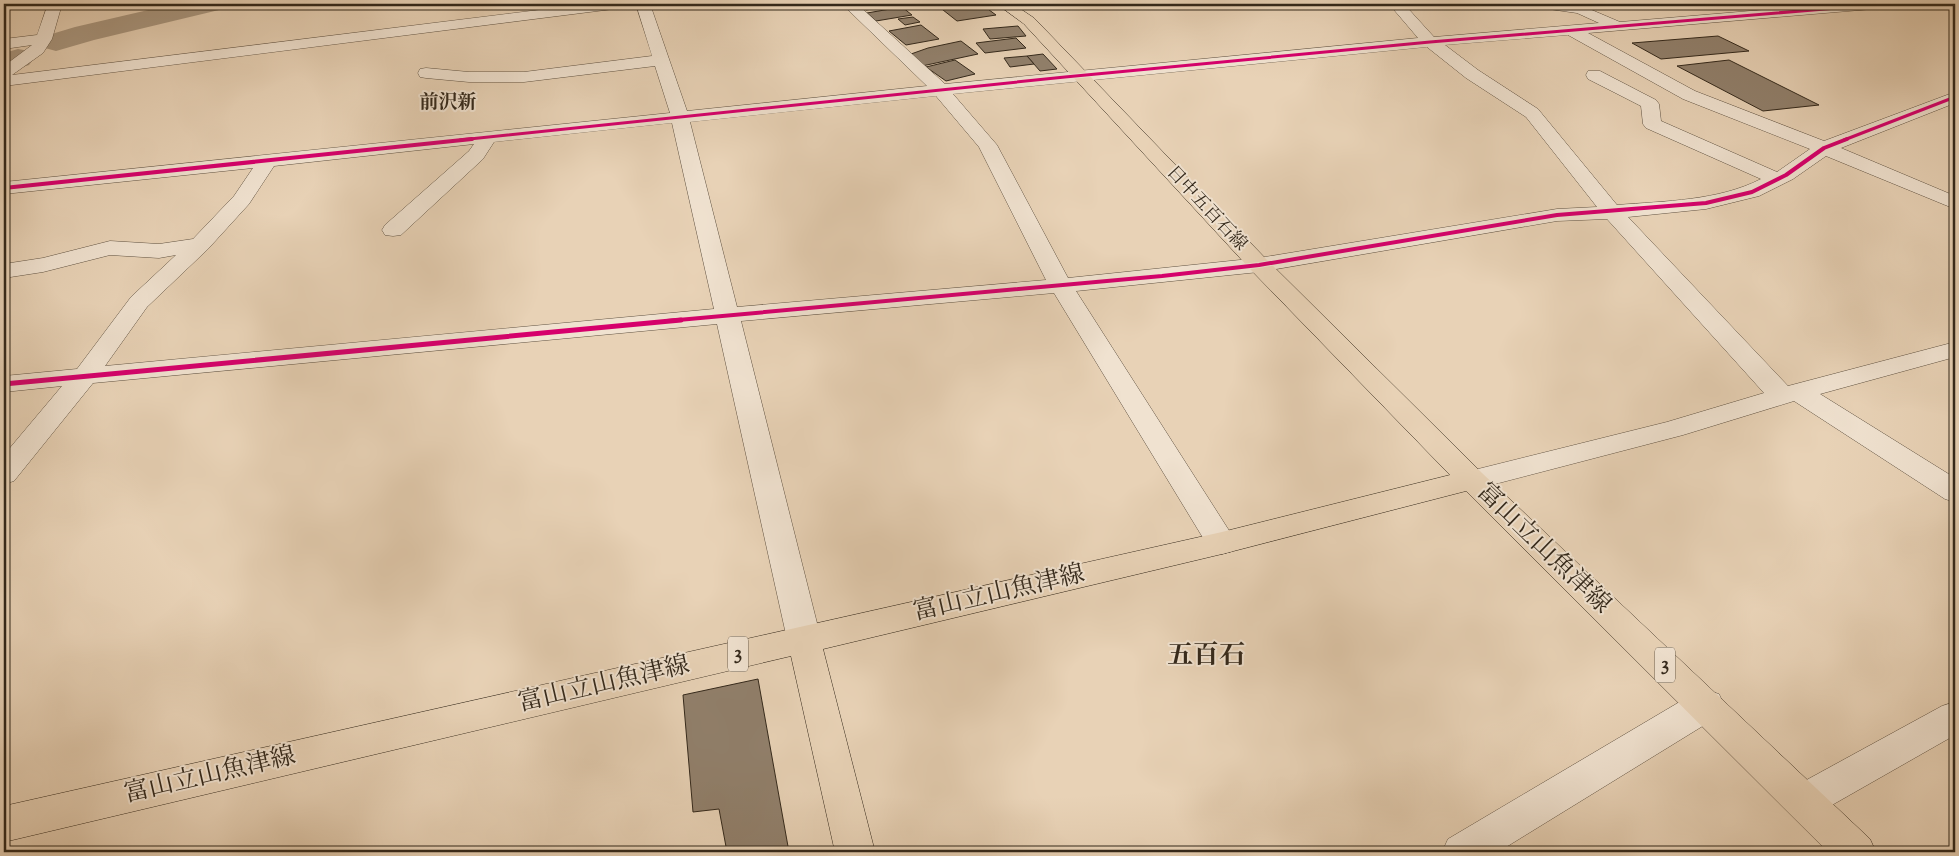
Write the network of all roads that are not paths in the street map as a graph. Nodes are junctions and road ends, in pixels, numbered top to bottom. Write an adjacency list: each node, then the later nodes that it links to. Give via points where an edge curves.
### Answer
1 (55, 4): 11 (street)
2 (621, 4): 19 (street)
3 (643, 4): 14 (street)
4 (849, 4): 20 (street)
5 (1004, 4): 17 (main road, 日中五百石線, via 1029,21)
6 (1396, 4): 12 (street)
7 (1542, 4): 9 (street, via 1580,9)
8 (1884, 4): 9 (street)
9 (1619, 26): 10 (street)
10 (1572, 30): 12 (street); 24 (street, via 1689,95)
11 (44, 39): 13 (street); 15 (street, via 37,50)
12 (1430, 42): 17 (street); 29 (street, via 1532,113)
13 (4, 44)
14 (662, 60): 16 (street, via 524,77); 22 (street)
15 (4, 73)
16 (426, 73)
17 (1081, 75): 20 (street); 32 (main road, 日中五百石線)
18 (1594, 75): 26 (street, via 1650,104 1652,124)
19 (4, 81)
20 (940, 89): 22 (street); 34 (street, via 988,145)
21 (1955, 97): 24 (street)
22 (680, 117): 23 (street); 35 (street)
23 (488, 137): 25 (street); 30 (street, via 476,155)
24 (1824, 148): 26 (street); 28 (street)
25 (268, 160): 27 (street); 31 (street, via 242,200)
26 (1777, 179): 29 (street, via 1752,192 1706,203)
27 (4, 188)
28 (1955, 203)
29 (1612, 212): 32 (street, via 1557,215); 39 (street)
30 (393, 230)
31 (200, 244): 33 (street, via 159,251 110,248); 37 (street, via 139,302)
32 (1259, 265): 34 (street); 41 (main road, 日中五百石線)
33 (4, 271)
34 (1061, 286): 35 (street); 43 (street)
35 (728, 316): 37 (street, via 268,357); 44 (street)
36 (1955, 349): 39 (street)
37 (84, 377): 38 (street); 40 (street)
38 (4, 384)
39 (1790, 394): 41 (street, via 1673,429); 42 (street)
40 (4, 474)
41 (1472, 480): 43 (main road, 富山立山魚津線 / 3); 45 (main road, 富山立山魚津線 / 3)
42 (1955, 492)
43 (1222, 543): 44 (main road, 富山立山魚津線 / 3)
44 (804, 639): 48 (main road, 富山立山魚津線 / 3); 49 (main road)
45 (1706, 705): 47 (main road, 富山立山魚津線 / 3); 50 (street)
46 (1955, 717): 47 (street)
47 (1804, 801): 51 (main road, 富山立山魚津線 / 3)
48 (4, 824)
49 (854, 852)
50 (1462, 852)
51 (1856, 852)

